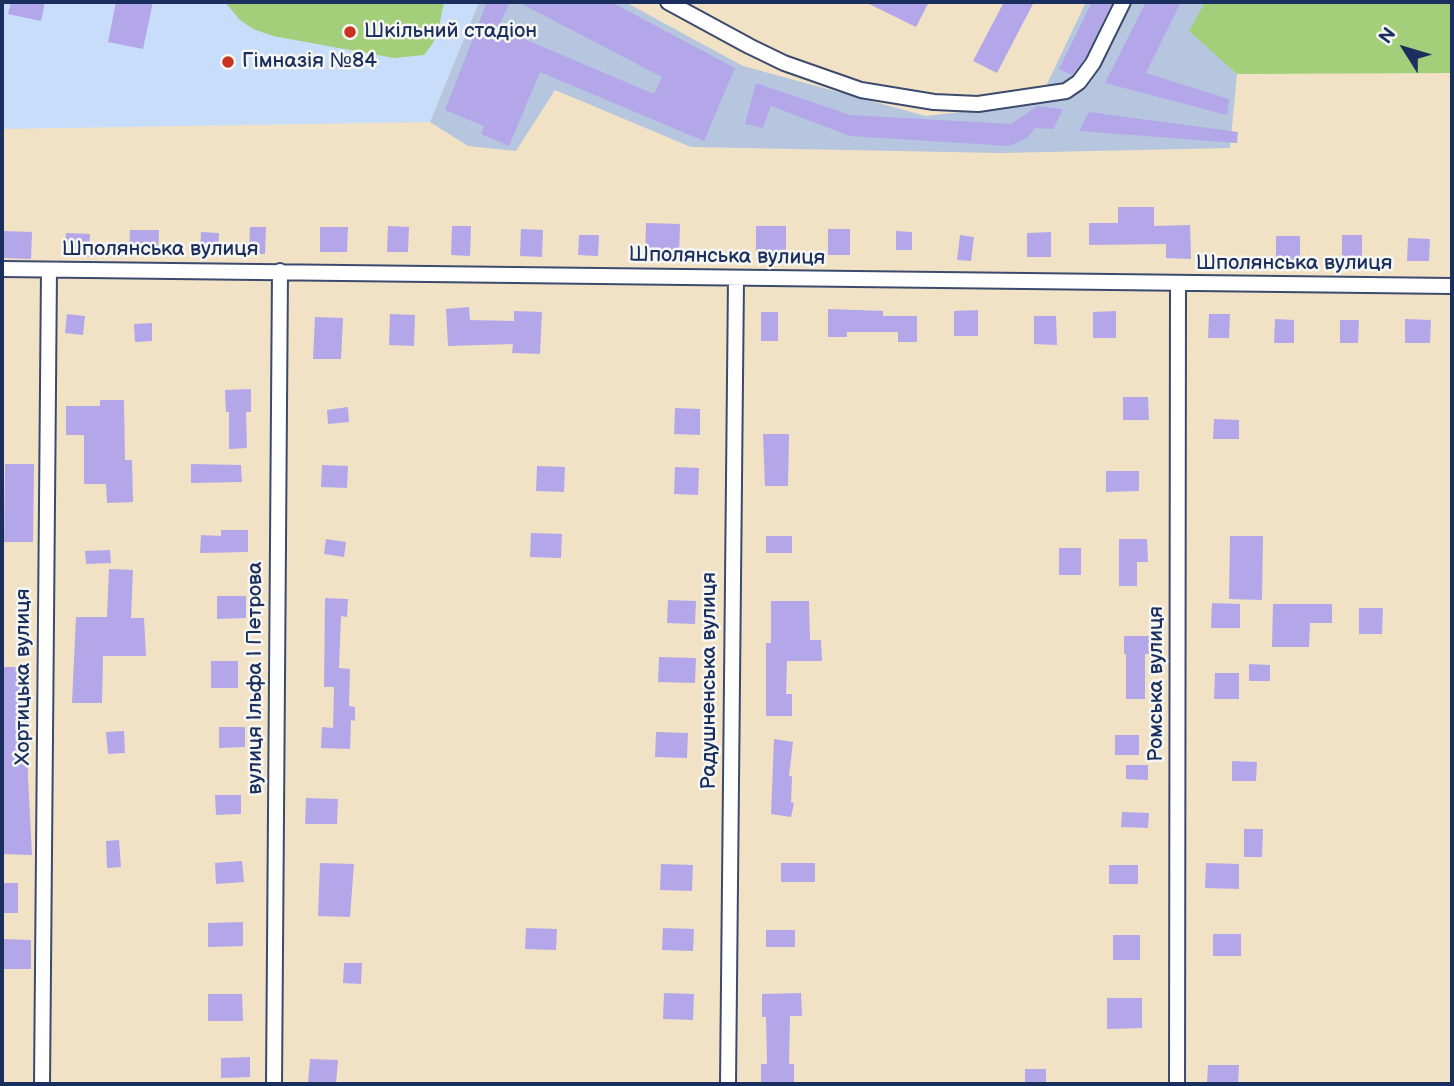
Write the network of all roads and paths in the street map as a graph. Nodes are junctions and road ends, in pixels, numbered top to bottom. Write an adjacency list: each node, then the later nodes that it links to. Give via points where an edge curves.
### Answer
1 (668, 2): 2 (street, via 772,57 861,90 978,104 1066,91 1079,82)
2 (1123, 2)
3 (2, 269): 4 (street, Шполянська вулиця)
4 (49, 270): 5 (street, Шполянська вулиця); 9 (street, Хортицька вулиця)
5 (280, 271): 6 (street, Шполянська вулиця); 10 (street, вулиця Ільфа І Петрова)
6 (736, 279): 7 (street, Шполянська вулиця); 11 (street, Радушненська вулиця)
7 (1178, 284): 8 (street, Шполянська вулиця); 12 (street, Ромська вулиця)
8 (1452, 286)
9 (42, 1084)
10 (274, 1084)
11 (728, 1084)
12 (1177, 1084)

